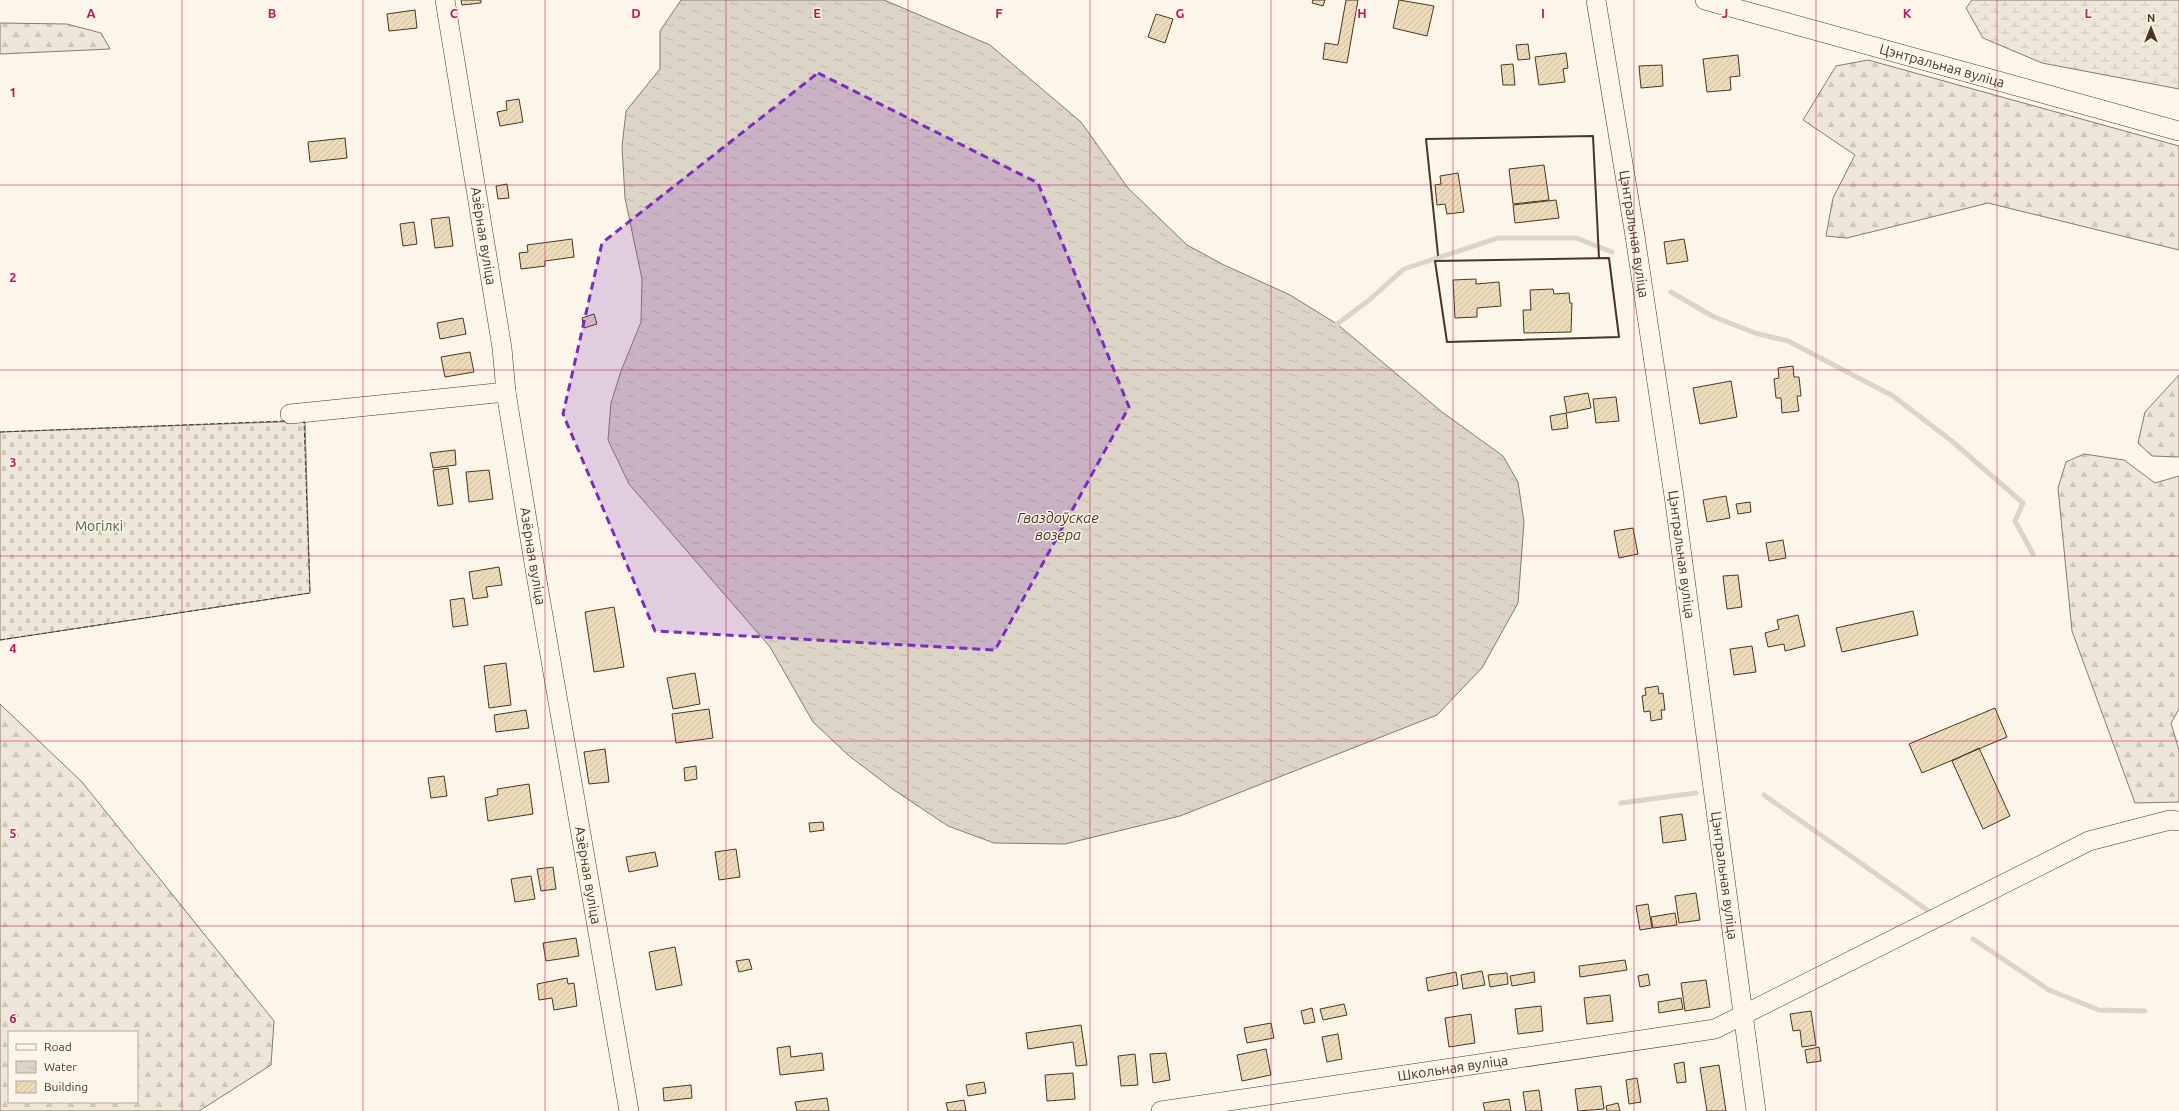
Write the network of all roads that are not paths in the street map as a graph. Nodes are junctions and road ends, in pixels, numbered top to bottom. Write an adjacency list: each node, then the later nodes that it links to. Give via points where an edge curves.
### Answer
1 (445, 0): 5 (street, Азёрная вуліца, via 502,348)
2 (1596, 0): 8 (street, Цэнтральная вуліца, via 1674,496)
3 (1705, 0): 4 (street, Цэнтральная вуліца)
4 (2179, 131)
5 (506, 392): 6 (street); 9 (street, Азёрная вуліца)
6 (290, 414)
7 (2179, 821): 8 (street, Школьная вуліца, via 2170,820 2089,841)
8 (1742, 1014): 10 (street, Школьная вуліца, via 1714,1029); 11 (street, Цэнтральная вуліца)
9 (628, 1111)
10 (1161, 1111)
11 (1756, 1111)

